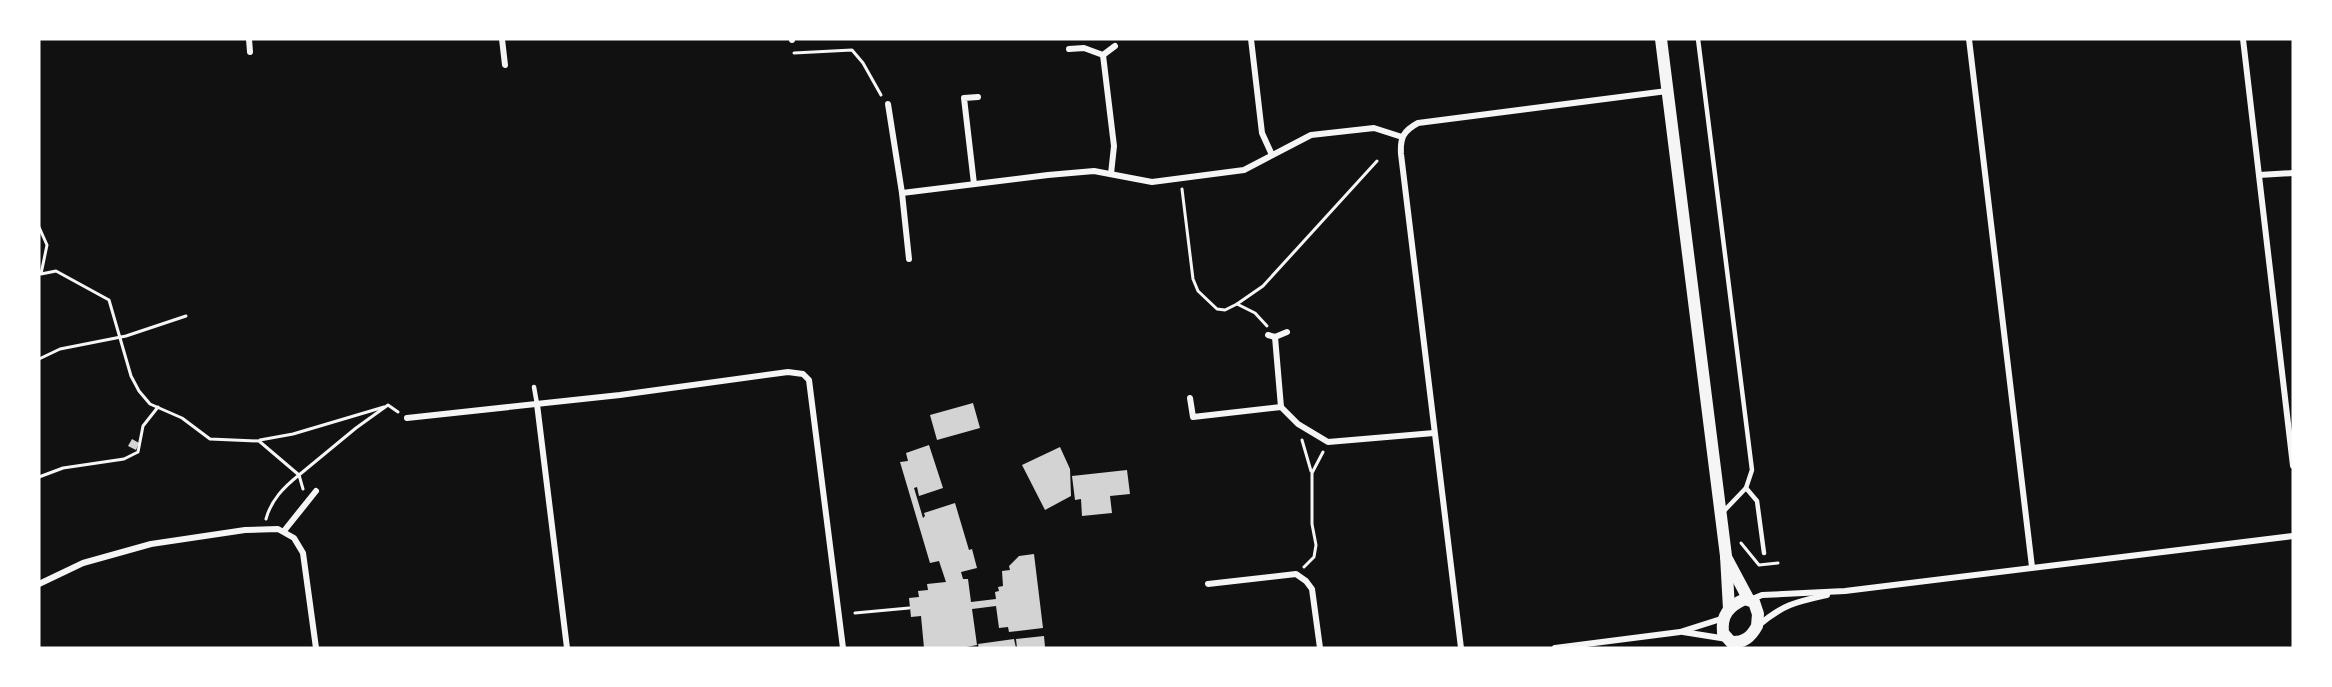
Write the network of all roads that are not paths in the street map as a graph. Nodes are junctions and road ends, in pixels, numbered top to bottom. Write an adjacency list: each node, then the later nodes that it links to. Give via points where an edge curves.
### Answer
1 (249, 39): 10 (street)
2 (502, 39): 12 (street)
3 (1251, 39): 17 (street, via 1262,133)
4 (1661, 39): 13 (main road)
5 (1698, 39): 32 (lane, via 1752,470)
6 (1969, 39): 39 (street)
7 (2243, 39): 20 (street)
8 (1115, 46): 11 (street)
9 (1069, 49): 11 (street, via 1084,48)
10 (250, 52)
11 (1103, 55): 19 (street, via 1114,146)
12 (505, 65)
13 (1667, 91): 16 (street, via 1418,123); 34 (main road)
14 (978, 97): 21 (street, via 964,98)
15 (888, 104): 22 (street)
16 (1402, 137): 17 (street, via 1374,128 1311,135); 30 (street)
17 (1272, 155): 19 (street, via 1244,170 1181,179 1139,182)
18 (2293, 173): 20 (street)
19 (1111, 174): 21 (street, via 1083,172)
20 (2259, 175): 31 (street)
21 (974, 184): 22 (street)
22 (902, 193): 23 (street)
23 (909, 259)
24 (1287, 333): 28 (street, via 1272,336)
25 (534, 387): 27 (lane)
26 (1191, 398): 28 (street, via 1193,417)
27 (537, 404): 29 (street); 49 (street); 50 (street, via 788,372 803,374 809,380)
28 (1281, 407): 30 (street, via 1298,424 1328,442)
29 (407, 418)
30 (1434, 433): 52 (street)
31 (2293, 466)
32 (1746, 488): 34 (lane); 37 (lane, via 1757,501)
33 (316, 491): 35 (street)
34 (1720, 515): 38 (main road)
35 (284, 531): 40 (street, via 266,528 151,544 83,563); 48 (street, via 294,538 306,563)
36 (2293, 536): 39 (street)
37 (1764, 553)
38 (1726, 556): 43 (main road); 44 (main road)
39 (2032, 567): 42 (street)
40 (39, 584)
41 (1208, 584): 51 (street, via 1296,574 1312,589)
42 (1845, 591): 43 (street, via 1762,595); 45 (street, via 1792,603 1777,610)
43 (1749, 600): 44 (main road, via 1740,601); 45 (main road, via 1757,608 1759,620)
44 (1726, 613): 46 (street); 47 (main road, via 1723,633)
45 (1755, 630): 47 (main road, via 1739,642); 54 (main road)
46 (1680, 632): 47 (street); 53 (street)
47 (1730, 643)
48 (316, 648)
49 (567, 648)
50 (843, 648)
51 (1320, 648)
52 (1461, 648)
53 (1555, 648)
54 (1752, 648)

